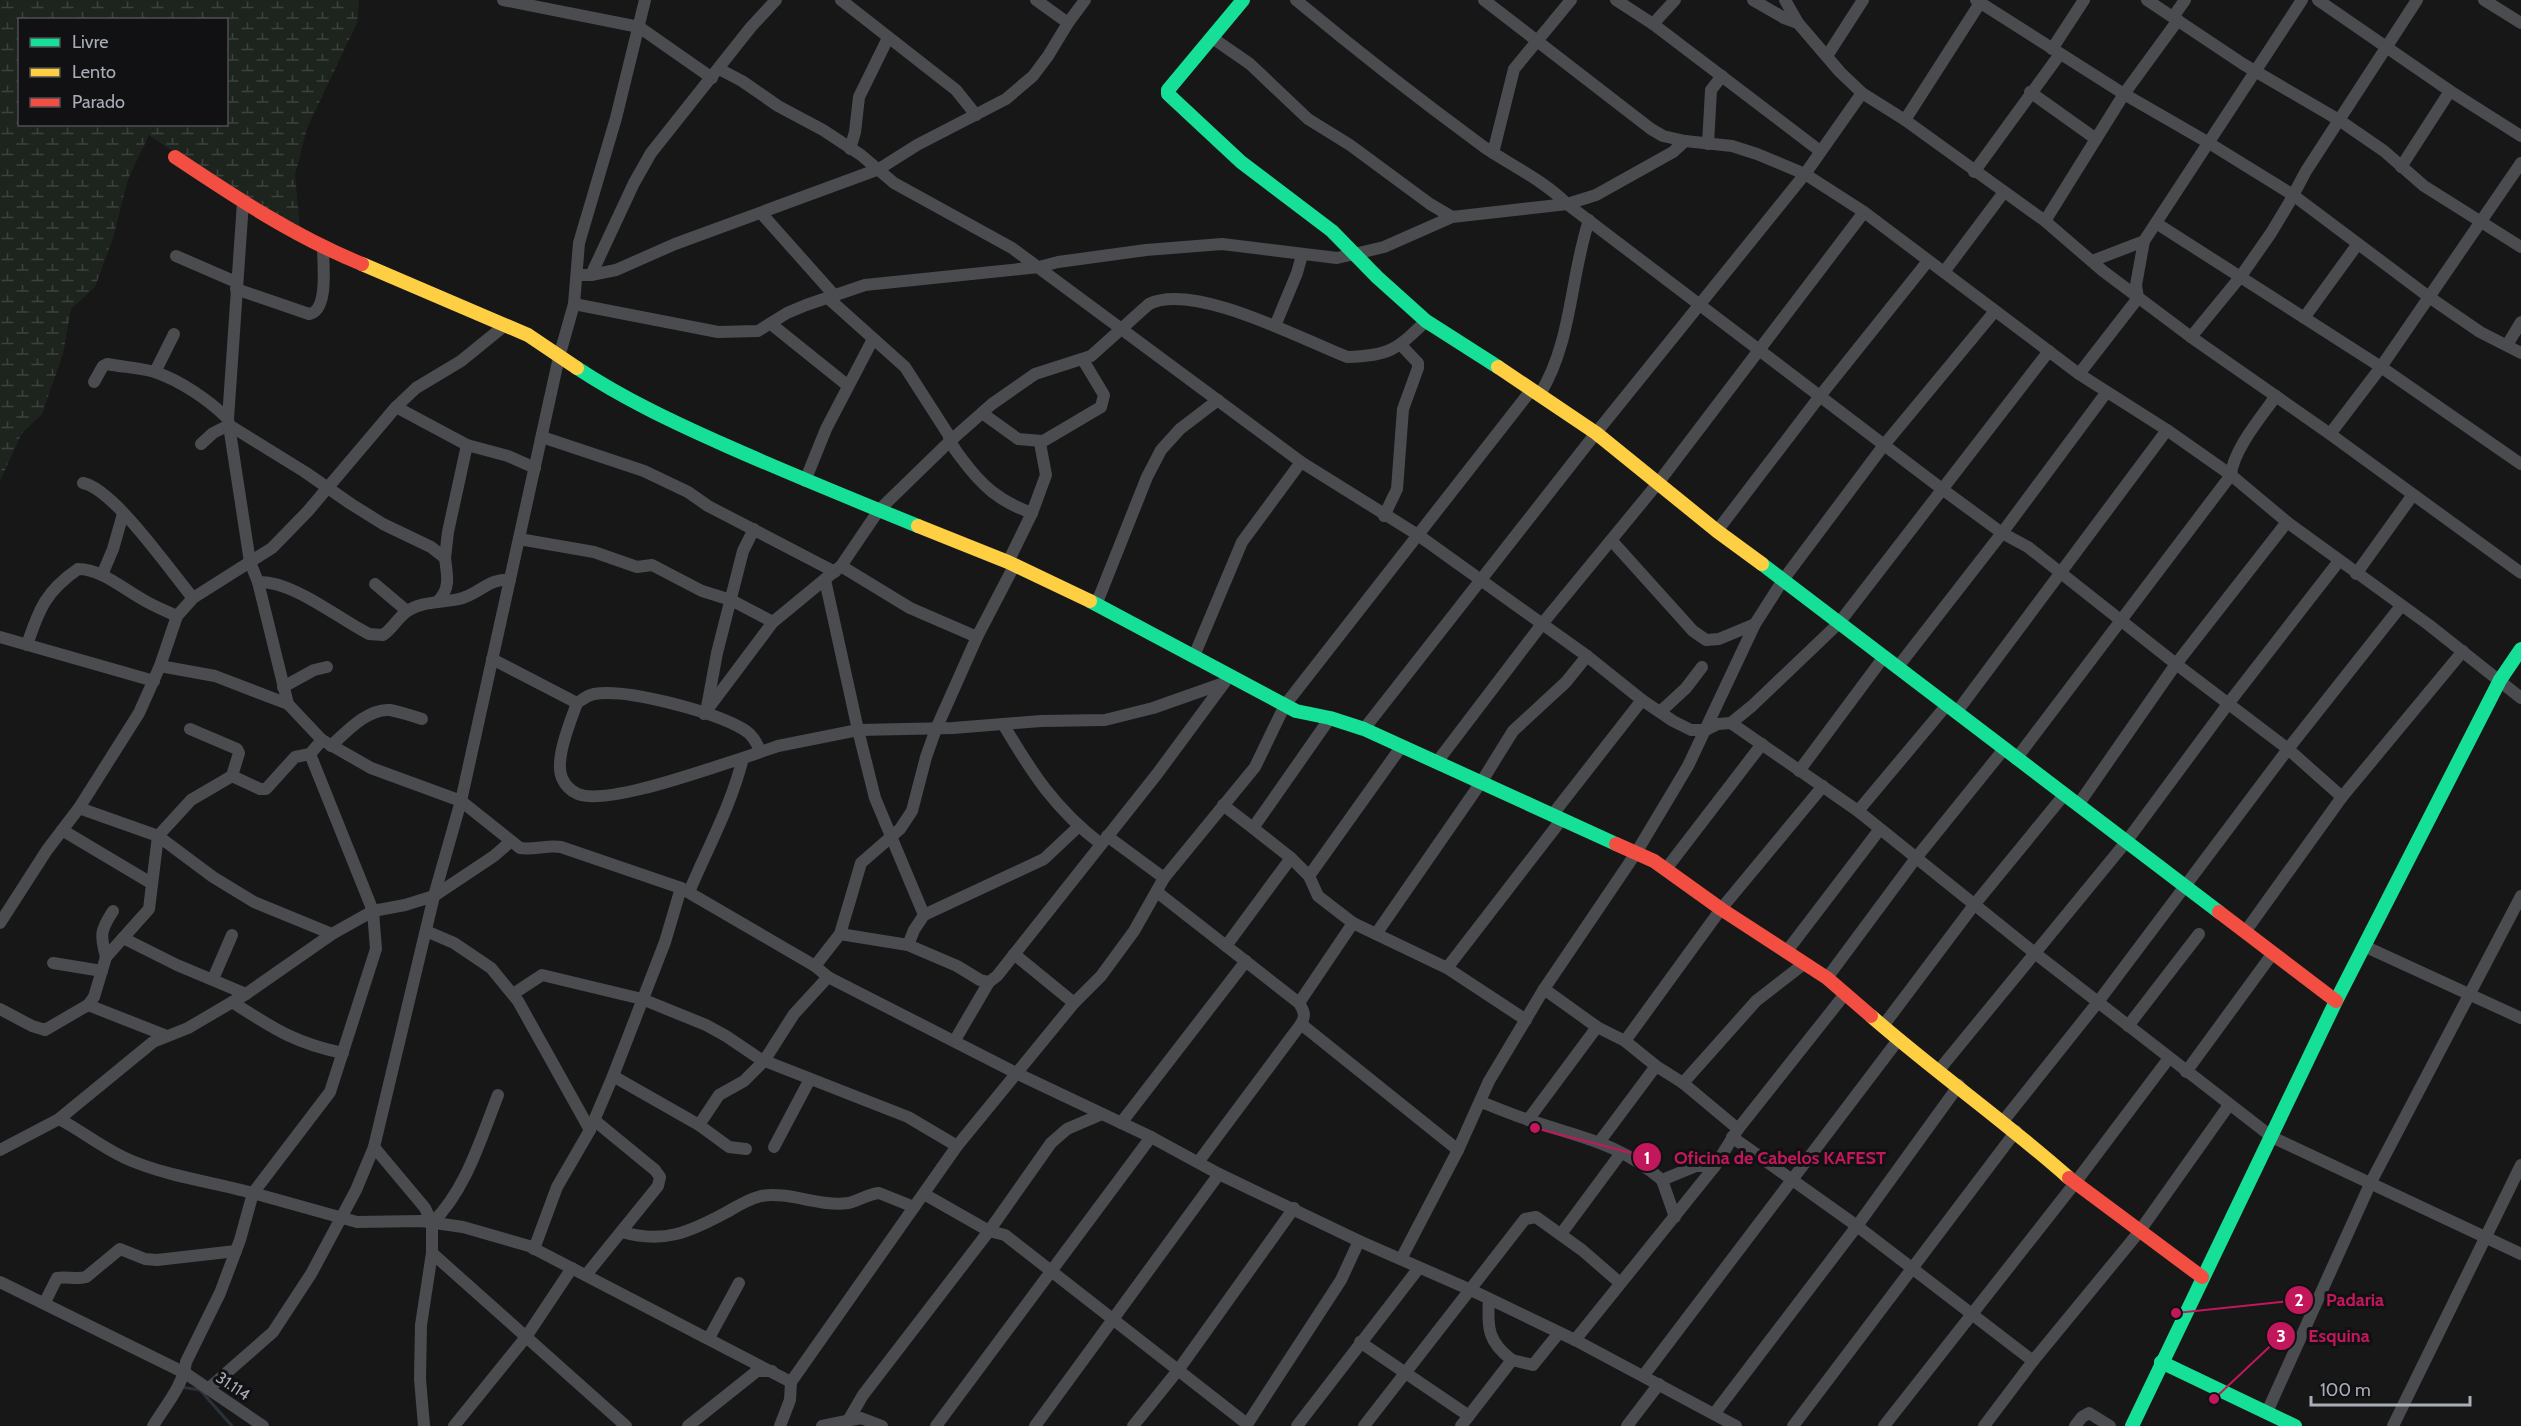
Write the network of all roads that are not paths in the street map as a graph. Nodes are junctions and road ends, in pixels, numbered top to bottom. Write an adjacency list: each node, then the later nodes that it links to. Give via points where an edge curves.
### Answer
1 (503, 0): 29 (street)
2 (645, 0): 29 (street)
3 (776, 0): 37 (street)
4 (841, 0): 30 (street)
5 (1035, 0): 25 (street)
6 (1085, 0): 25 (street)
7 (1243, 0): 31 (street)
8 (1296, 0): 53 (street, via 1365,58)
9 (1485, 0): 32 (street)
10 (1571, 0): 32 (street)
11 (1616, 0): 28 (street)
12 (1675, 0): 28 (street)
13 (1754, 0): 26 (street)
14 (1785, 0): 26 (street)
15 (1863, 0): 35 (street)
16 (2084, 0): 34 (street)
17 (2147, 0): 24 (street)
18 (2185, 0): 24 (street)
19 (2302, 0): 36 (street)
20 (2318, 0): 33 (street)
21 (2417, 0): 33 (street)
22 (2484, 0): 27 (street)
23 (1978, 1): 34 (street); 44 (street)
24 (2175, 18): 36 (street); 42 (street)
25 (1068, 23): 43 (street, via 1033,76 1006,99)
26 (1798, 23): 35 (street)
27 (2521, 23)
28 (1653, 24): 38 (street)
29 (639, 27): 37 (street); 82 (street, via 579,243)
30 (888, 38): 43 (street, via 956,90); 51 (street, via 859,97)
31 (1211, 38): 66 (street, via 1250,64 1308,118); 75 (street, via 1168,94 1241,162 1332,231)
32 (1538, 42): 48 (street, via 1651,129); 53 (street, via 1511,76)
33 (2387, 46): 39 (street); 45 (street)
34 (2056, 52): 40 (street); 42 (street)
35 (1827, 56): 41 (street)
36 (2257, 70): 45 (street); 49 (street)
37 (715, 74): 51 (street, via 742,81); 83 (street, via 651,153)
38 (1722, 76): 50 (street, via 1712,90); 52 (street)
39 (2450, 91): 46 (street); 56 (street)
40 (2030, 92): 47 (street); 58 (street)
41 (1862, 93): 44 (street); 52 (street)
42 (2124, 94): 47 (street); 49 (street)
43 (976, 116): 57 (street)
44 (1905, 120): 58 (street)
45 (2339, 120): 56 (street); 61 (street)
46 (2521, 136)
47 (2096, 139): 68 (street)
48 (1685, 141): 50 (street); 63 (street, via 1673,152 1596,195)
49 (2209, 143): 61 (street); 70 (street)
50 (1708, 144): 59 (street, via 1732,146)
51 (850, 149): 57 (street)
52 (1820, 151): 59 (street)
53 (1493, 153): 63 (street, via 1553,190)
54 (175, 158): 62 (street)
55 (2521, 163): 69 (street)
56 (2401, 167): 69 (street)
57 (879, 169): 65 (street); 80 (street, via 894,183)
58 (1974, 172): 60 (street)
59 (1805, 174): 64 (street); 90 (street)
60 (2004, 192): 68 (street); 81 (street)
61 (2293, 195): 72 (street); 84 (street)
62 (243, 202): 73 (street); 85 (street)
63 (1567, 204): 66 (street); 67 (street)
64 (1864, 212): 78 (street); 104 (street)
65 (761, 213): 83 (street, via 616,270); 86 (street)
66 (1452, 217): 75 (street, via 1384,248)
67 (1589, 220): 90 (street); 114 (street, via 1560,351 1550,379)
68 (2044, 221): 79 (street)
69 (2480, 222): 74 (street); 87 (street)
70 (2156, 223): 71 (street); 84 (street)
71 (2144, 241): 79 (street); 88 (street, via 2138,264)
72 (2357, 244): 87 (street); 92 (street)
73 (323, 248): 85 (street, via 323,292 320,308 314,313); 96 (street)
74 (2521, 248)
75 (1355, 254): 76 (street, via 1337,258); 93 (street)
76 (1302, 255): 80 (street, via 1222,244 1146,250); 97 (street)
77 (176, 256): 85 (street)
78 (1928, 261): 81 (street); 116 (street)
79 (2092, 261): 88 (street)
80 (1039, 267): 86 (street, via 865,285); 98 (street)
81 (1944, 272): 91 (street)
82 (578, 274): 83 (street); 89 (street)
83 (591, 275)
84 (2241, 276): 92 (street); 100 (street)
85 (236, 286): 121 (street)
86 (831, 297): 95 (street, via 787,313); 101 (street)
87 (2429, 297): 103 (street, via 2480,332); 109 (street)
88 (2138, 298): 100 (street); 111 (street)
89 (574, 304): 95 (street, via 718,332 758,331); 107 (street)
90 (1701, 305): 104 (street); 123 (street)
91 (1995, 311): 105 (street); 130 (street)
92 (2304, 318): 109 (street)
93 (1426, 321): 102 (street); 114 (street)
94 (2521, 322): 103 (street)
95 (771, 324): 113 (street)
96 (504, 326): 107 (street, via 543,343); 119 (street)
97 (1275, 326): 98 (street, via 1218,305 1171,299 1149,304); 102 (street, via 1347,357 1382,353)
98 (1121, 329): 108 (street); 118 (street)
99 (174, 334): 110 (street)
100 (2192, 337): 117 (street)
101 (873, 339): 113 (street); 127 (street, via 905,367)
102 (1401, 345): 144 (street, via 1418,368 1403,409 1397,489)
103 (2507, 345): 106 (street)
104 (1760, 351): 116 (street); 137 (street)
105 (2049, 351): 111 (street); 139 (street)
106 (2521, 353)
107 (560, 357): 125 (street); 135 (street, via 604,386 678,424)
108 (1083, 360): 120 (street, via 1035,374); 126 (street, via 1104,395 1101,407)
109 (2381, 367): 124 (street); 132 (street)
110 (155, 372): 112 (street, via 107,364); 121 (street, via 183,386)
111 (2079, 374): 115 (street)
112 (94, 382)
113 (847, 385): 135 (street)
114 (1536, 392): 123 (street); 149 (street)
115 (2106, 393): 122 (street); 148 (street)
116 (1820, 396): 130 (street); 147 (street)
117 (2276, 396): 124 (street); 134 (street, via 2239,450)
118 (1218, 400): 131 (street); 169 (street, via 1180,429 1161,450)
119 (396, 406): 129 (street); 138 (street)
120 (982, 413): 126 (street, via 1018,439); 127 (street)
121 (229, 422): 128 (street); 138 (street); 154 (street)
122 (2167, 430): 134 (street); 157 (street)
123 (1596, 433): 137 (street); 163 (street)
124 (2330, 434): 140 (street)
125 (542, 437): 133 (street); 146 (street, via 644,471)
126 (1042, 441): 142 (street, via 1039,445 1046,475)
127 (950, 442): 141 (street); 142 (street, via 976,479 994,494)
128 (201, 444)
129 (467, 445): 133 (street); 152 (street)
130 (1884, 445): 139 (street); 162 (street)
131 (1301, 462): 144 (street); 183 (street, via 1242,542)
132 (2521, 464)
133 (535, 468): 150 (street)
134 (2231, 475): 145 (street); 173 (street)
135 (806, 481): 141 (street)
136 (83, 483): 143 (street, via 96,488)
137 (1658, 483): 147 (street); 151 (street)
138 (327, 487): 152 (street); 154 (street, via 272,548)
139 (1942, 489): 148 (street); 175 (street)
140 (2412, 496): 158 (street); 159 (street)
141 (879, 510): 155 (street); 156 (street)
142 (1032, 513): 155 (street)
143 (123, 514): 160 (street); 166 (street, via 152,542)
144 (1384, 516): 149 (street)
145 (2287, 522): 153 (street); 187 (street)
146 (754, 529): 156 (street); 167 (street, via 743,551)
147 (1717, 531): 162 (street)
148 (2002, 533): 157 (street); 191 (street)
149 (1419, 536): 163 (street); 201 (street)
150 (519, 538): 161 (street); 167 (street, via 594,552 637,567 652,565 702,591)
151 (1612, 541): 176 (street); 177 (street, via 1693,631 1706,640 1719,639)
152 (445, 558): 168 (street, via 448,584)
153 (2339, 561): 159 (street); 200 (street)
154 (250, 562): 164 (street); 166 (street)
155 (1011, 564): 169 (street); 179 (street)
156 (833, 572): 174 (street); 179 (street); 212 (street)
157 (2062, 573): 173 (street); 202 (street)
158 (2521, 573)
159 (2356, 574): 170 (street)
160 (102, 575): 172 (street); 180 (street, via 78,569 54,588 41,607)
161 (510, 580): 168 (street, via 495,581 460,599); 186 (street)
162 (1783, 580): 175 (street); 177 (street)
163 (1480, 581): 176 (street); 211 (street)
164 (258, 582): 171 (street, via 302,595 369,634 383,635); 195 (street)
165 (375, 584): 171 (street)
166 (193, 598): 172 (street)
167 (731, 600): 174 (street); 203 (street)
168 (438, 601): 171 (street)
169 (1096, 605): 183 (street)
170 (2401, 606): 182 (street); 218 (street)
171 (407, 611)
172 (177, 616): 188 (street)
173 (2119, 620): 187 (street); 222 (street)
174 (773, 622): 203 (street)
175 (1839, 623): 185 (street); 207 (street)
176 (1542, 624): 184 (street); 223 (street)
177 (1755, 624): 213 (street)
178 (0, 637): 180 (street)
179 (977, 637): 210 (street)
180 (27, 645): 194 (street)
181 (2521, 649): 193 (street)
182 (2463, 651): 193 (street); 229 (street)
183 (1194, 656): 192 (street)
184 (1587, 656): 197 (street); 226 (street, via 1566,682 1513,731)
185 (1883, 658): 191 (street); 224 (street)
186 (492, 659): 198 (street); 230 (street)
187 (2176, 664): 200 (street); 232 (street)
188 (160, 666): 194 (street); 199 (street, via 215,676)
189 (327, 667): 195 (street)
190 (1702, 667): 204 (street)
191 (1897, 668): 202 (street)
192 (1227, 680): 201 (street); 208 (street, via 1153,708 1106,720); 242 (street)
193 (2500, 680): 196 (street); 274 (street)
194 (154, 681): 233 (street, via 139,713)
195 (283, 687): 199 (street)
196 (2521, 698)
197 (1642, 700): 204 (street); 235 (street)
198 (578, 703): 203 (street, via 594,694 616,694); 221 (street, via 566,734 561,776 568,787 580,794 620,794)
199 (288, 704): 214 (street)
200 (2228, 704): 218 (street); 244 (street)
201 (1285, 705): 205 (street); 231 (street, via 1255,768)
202 (1951, 709): 217 (street); 234 (street)
203 (705, 712): 219 (street, via 743,729 753,736)
204 (1660, 712): 213 (street, via 1691,730)
205 (1330, 718): 211 (street); 237 (street)
206 (422, 719): 214 (street, via 388,710 367,717)
207 (1731, 723): 213 (street); 215 (street)
208 (1004, 724): 210 (street); 236 (street, via 1033,775)
209 (190, 729): 225 (street, via 237,750)
210 (936, 729): 212 (street); 241 (street, via 914,805)
211 (1364, 729): 216 (street)
212 (858, 730): 219 (street); 241 (street, via 875,798)
213 (1706, 730): 245 (street)
214 (326, 743): 220 (street); 230 (street, via 371,768)
215 (1762, 744): 224 (street); 248 (street)
216 (1401, 747): 223 (street); 249 (street)
217 (2004, 749): 222 (street); 247 (street)
218 (2288, 749): 229 (street); 252 (street)
219 (760, 750): 221 (street)
220 (310, 754): 225 (street, via 295,757 266,789); 259 (street)
221 (743, 758): 253 (street, via 712,845)
222 (2016, 759): 228 (street)
223 (1437, 762): 226 (street)
224 (1799, 771): 227 (street)
225 (232, 776): 240 (street, via 191,800)
226 (1482, 781): 235 (street); 268 (street)
227 (1823, 786): 234 (street); 258 (street)
228 (2064, 795): 232 (street); 257 (street)
229 (2342, 796): 265 (street)
230 (461, 801): 243 (street); 255 (street)
231 (1222, 805): 237 (street); 250 (street)
232 (2078, 805): 244 (street)
233 (79, 808): 239 (street); 240 (street)
234 (1858, 811): 238 (street)
235 (1558, 816): 245 (street); 284 (street)
236 (1078, 827): 242 (street); 261 (street, via 1044,859)
237 (1253, 828): 246 (street)
238 (1880, 829): 247 (street); 275 (street)
239 (62, 830): 251 (street); 262 (street)
240 (158, 836): 251 (street); 266 (street, via 254,902)
241 (891, 837): 261 (street); 267 (street, via 861,863)
242 (1104, 840): 250 (street); 277 (street)
243 (510, 842): 253 (street, via 528,849 561,847); 255 (street)
244 (2126, 842): 252 (street); 278 (street)
245 (1636, 853): 248 (street); 290 (street)
246 (1291, 858): 249 (street); 273 (street)
247 (1916, 858): 257 (street); 287 (street)
248 (1666, 869): 258 (street)
249 (1309, 876): 263 (street, via 1318,896)
250 (1164, 878): 254 (street)
251 (151, 883): 271 (street, via 149,909)
252 (2185, 886): 265 (street); 298 (street)
253 (685, 890): 283 (street); 295 (street)
254 (1157, 892): 273 (street); 299 (street, via 1121,951)
255 (434, 896): 259 (street); 264 (street)
256 (2521, 896): 291 (street)
257 (1974, 905): 278 (street); 306 (street)
258 (1721, 909): 275 (street); 312 (street)
259 (373, 910): 266 (street); 313 (street, via 376,949)
260 (113, 911): 279 (street, via 100,939)
261 (924, 915): 272 (street)
262 (0, 923)
263 (1353, 923): 268 (street); 300 (street)
264 (426, 931): 293 (street, via 454,943 491,968); 340 (street)
265 (2246, 932): 276 (street)
266 (332, 934): 292 (street)
267 (840, 934): 272 (street); 283 (street)
268 (1376, 934): 284 (street)
269 (2199, 934): 307 (street)
270 (232, 935): 288 (street)
271 (123, 938): 279 (street); 288 (street)
272 (908, 945): 289 (street)
273 (1226, 946): 280 (street)
274 (2364, 946): 291 (street); 296 (street)
275 (1787, 951): 282 (street)
276 (2273, 953): 296 (street); 318 (street)
277 (1014, 954): 289 (street); 299 (street)
278 (2036, 954): 298 (street); 317 (street)
279 (106, 957): 285 (street)
280 (1246, 961): 300 (street); 331 (street)
281 (53, 963): 285 (street)
282 (1805, 963): 287 (street); 322 (street, via 1756,1001)
283 (815, 966): 286 (street)
284 (1447, 968): 304 (street)
285 (102, 971): 301 (street)
286 (828, 977): 310 (street); 315 (street, via 794,1014)
287 (1827, 978): 294 (street)
288 (213, 979): 292 (street)
289 (989, 981): 310 (street)
290 (1544, 989): 304 (street); 308 (street)
291 (2470, 993): 303 (street); 352 (street)
292 (246, 994): 297 (street)
293 (513, 994): 295 (street, via 542,975); 332 (street)
294 (1845, 994): 306 (street); 335 (street)
295 (642, 999): 315 (street, via 706,1025); 320 (street)
296 (2336, 1001): 337 (street)
297 (232, 1002): 309 (street); 313 (street, via 285,1036)
298 (2098, 1002): 307 (street); 330 (street)
299 (1074, 1003): 319 (street)
300 (1299, 1003): 305 (street, via 1304,1011)
301 (88, 1005): 302 (street, via 45,1030); 309 (street)
302 (0, 1009)
303 (2521, 1018)
304 (1526, 1020): 325 (street, via 1489,1081)
305 (1301, 1024): 344 (street); 346 (street)
306 (1883, 1026): 311 (street)
307 (2128, 1026): 314 (street)
308 (1597, 1027): 312 (street); 329 (street)
309 (167, 1036): 328 (street, via 153,1042)
310 (955, 1040): 319 (street)
311 (1898, 1040): 317 (street); 350 (street)
312 (1625, 1041): 316 (street)
313 (343, 1053): 354 (street, via 330,1092)
314 (2169, 1058): 318 (street); 353 (street)
315 (764, 1061): 321 (street); 333 (street, via 744,1081 719,1095)
316 (1656, 1066): 322 (street); 338 (street)
317 (1939, 1070): 323 (street)
318 (2186, 1072): 326 (street)
319 (1016, 1073): 327 (street); 339 (street)
320 (613, 1076): 332 (street); 333 (street)
321 (810, 1079): 339 (street, via 908,1118); 341 (street)
322 (1683, 1083): 335 (street)
323 (1959, 1085): 330 (street); 361 (street)
324 (498, 1095): 360 (street, via 467,1172 446,1208)
325 (1481, 1102): 329 (street); 344 (street)
326 (2229, 1105): 337 (street); 364 (street)
327 (1102, 1114): 331 (street); 362 (street, via 1067,1129 1051,1143)
328 (59, 1119): 343 (street); 354 (street, via 131,1161)
329 (1528, 1120): 338 (street)
330 (2004, 1120): 334 (street)
331 (1121, 1124): 336 (street)
332 (592, 1125): 363 (street, via 660,1177 658,1186); 368 (street, via 557,1187)
333 (699, 1125): 342 (street, via 729,1147)
334 (2016, 1131): 353 (street); 375 (street)
335 (1735, 1133): 348 (street); 350 (street)
336 (1151, 1137): 346 (street); 376 (street)
337 (2272, 1137): 352 (street); 378 (street)
338 (1600, 1142): 345 (street)
339 (957, 1146): 355 (street)
340 (374, 1147): 359 (street); 360 (street, via 425,1208)
341 (774, 1147)
342 (746, 1149)
343 (0, 1150)
344 (1458, 1150): 372 (street)
345 (1621, 1153): 351 (street); 365 (street)
346 (1198, 1161): 349 (street)
347 (2521, 1165): 366 (street)
348 (1715, 1166): 351 (street, via 1696,1167); 358 (street)
349 (1219, 1174): 357 (street); 386 (street)
350 (1794, 1179): 361 (street); 399 (street)
351 (1662, 1180): 358 (street)
352 (2371, 1182): 366 (street); 403 (street)
353 (2075, 1183): 364 (street); 385 (street)
354 (253, 1194): 359 (street); 369 (street)
355 (924, 1194): 356 (street); 362 (street)
356 (914, 1207): 363 (street, via 879,1193 849,1203 760,1197 681,1234 640,1237); 400 (street)
357 (1294, 1208): 367 (street); 395 (street)
358 (1675, 1217): 381 (street)
359 (339, 1218): 360 (street, via 357,1222); 402 (street, via 311,1274 273,1332)
360 (432, 1223): 368 (street, via 463,1227); 370 (street)
361 (1857, 1226): 375 (street); 406 (street)
362 (989, 1231): 376 (street, via 1005,1235); 405 (street, via 863,1395)
363 (622, 1232): 377 (street)
364 (2139, 1232): 378 (street); 393 (street)
365 (1561, 1234): 381 (street); 382 (street, via 1536,1217 1524,1220)
366 (2487, 1238): 371 (street); 432 (street)
367 (1359, 1241): 372 (street); 407 (street, via 1341,1280)
368 (534, 1249): 373 (street)
369 (236, 1251): 384 (street, via 157,1260 120,1249 86,1277 57,1278); 398 (street, via 186,1362)
370 (432, 1253): 388 (street); 410 (street, via 421,1324)
371 (2521, 1254)
372 (1401, 1259): 374 (street)
373 (572, 1268): 377 (street); 388 (street)
374 (1418, 1269): 382 (street); 391 (street)
375 (1911, 1270): 385 (street); 425 (street)
376 (1051, 1271): 386 (street); 417 (street)
377 (586, 1275): 389 (street)
378 (2202, 1277): 394 (street)
379 (0, 1282): 384 (street, 31.114)
380 (739, 1283): 389 (street)
381 (1620, 1283): 390 (street)
382 (1471, 1290): 383 (street); 397 (street)
383 (1490, 1299): 387 (street); 392 (street, via 1490,1335)
384 (45, 1302): 398 (street, 31.114)
385 (1971, 1316): 393 (street); 426 (street)
386 (1112, 1319): 395 (street); 418 (street)
387 (1558, 1334): 390 (street); 392 (street, via 1533,1365)
388 (526, 1337): 411 (street); 412 (street)
389 (709, 1338): 396 (street)
390 (1575, 1340): 399 (street)
391 (1360, 1342): 397 (street); 420 (street)
392 (1512, 1360): 404 (street)
393 (2032, 1361): 427 (street)
394 (2161, 1362): 403 (street); 430 (street)
395 (1179, 1370): 407 (street); 419 (street)
396 (774, 1371): 400 (street); 413 (street, via 757,1371)
397 (1407, 1372): 404 (street); 421 (street)
398 (185, 1373): 402 (street, 31.114); 408 (street)
399 (1644, 1375): 401 (street)
400 (791, 1382): 414 (street, via 790,1400)
401 (1659, 1384): 406 (street); 423 (street)
402 (208, 1389): 409 (street, 31.114)
403 (2267, 1412): 431 (street)
404 (1469, 1416): 422 (street)
405 (849, 1419): 415 (street); 416 (street, via 861,1418)
406 (1719, 1420): 424 (street)
407 (1246, 1425)
408 (153, 1426)
409 (262, 1426)
410 (424, 1426)
411 (454, 1426)
412 (626, 1426)
413 (688, 1426)
414 (780, 1426)
415 (822, 1426)
416 (882, 1426)
417 (936, 1426)
418 (1035, 1426)
419 (1133, 1426)
420 (1297, 1426)
421 (1364, 1426)
422 (1461, 1426)
423 (1627, 1426)
424 (1736, 1426)
425 (1793, 1426)
426 (1884, 1426)
427 (1984, 1426)
428 (2075, 1426): 429 (street, via 2089,1413)
429 (2110, 1426)
430 (2132, 1426)
431 (2295, 1426)
432 (2392, 1426)

